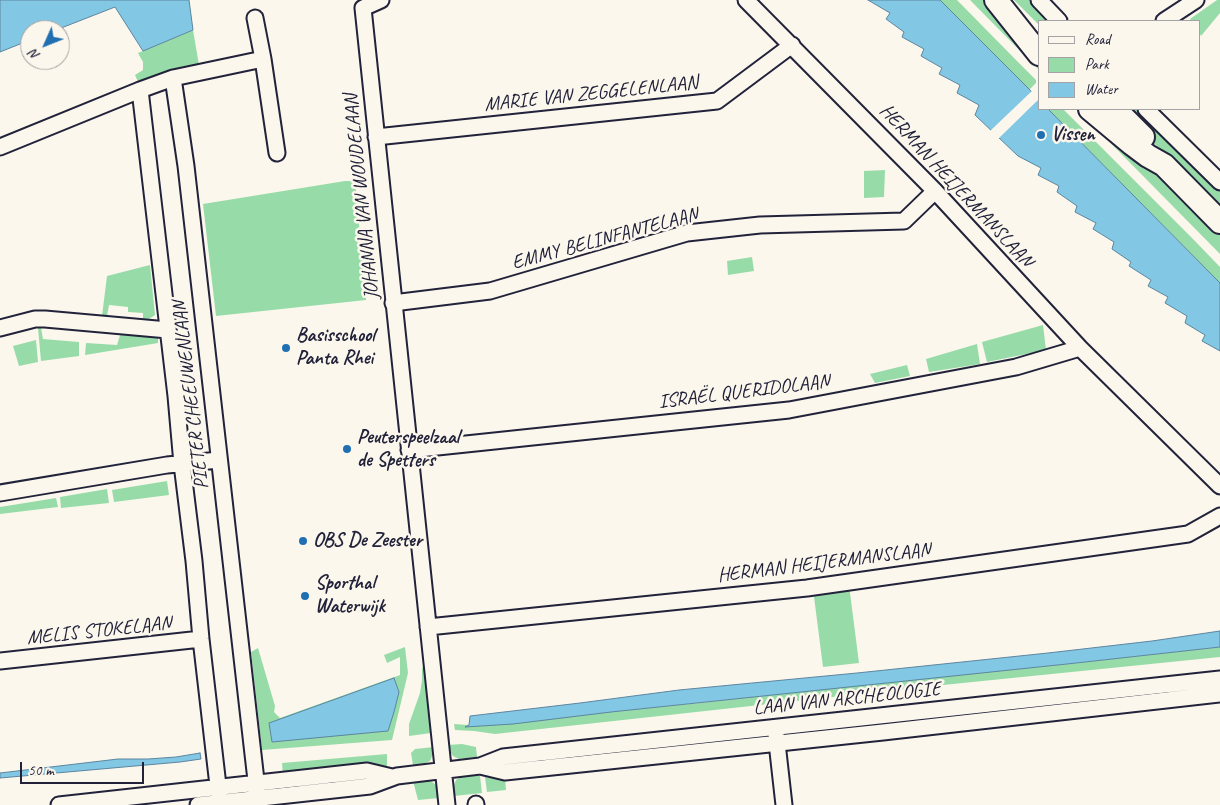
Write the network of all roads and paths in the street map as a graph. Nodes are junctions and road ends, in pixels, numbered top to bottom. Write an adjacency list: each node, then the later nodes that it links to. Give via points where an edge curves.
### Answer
1 (381, 0): 19 (street, JOHANNA VAN WOUDELAAN, via 362,8)
2 (746, 0): 11 (street, HERMAN HEIJERMANSLAAN)
3 (996, 0): 12 (main road)
4 (1008, 0): 10 (main road)
5 (1039, 0): 8 (street)
6 (1196, 0): 9 (street)
7 (255, 18): 13 (street)
8 (1058, 20)
9 (1166, 20)
10 (1038, 30)
11 (792, 45): 19 (street, MARIE VAN ZEGGELENLAAN, via 717,102); 24 (street, HERMAN HEIJERMANSLAAN)
12 (1038, 53)
13 (263, 59): 14 (street); 21 (street)
14 (173, 78): 15 (street); 31 (street, PIETER CHEEUWENLAAN)
15 (140, 90): 20 (street); 28 (street, PIETER CHEEUWENLAAN)
16 (1091, 110): 22 (main road)
17 (1116, 110): 22 (main road, via 1156,150)
18 (1147, 110): 23 (street)
19 (376, 137): 26 (street, JOHANNA VAN WOUDELAAN)
20 (0, 147)
21 (277, 153)
22 (1164, 165): 25 (main road)
23 (1220, 182)
24 (935, 191): 26 (street, EMMY BELINFANTELAAN, via 904,221 760,225 686,233 490,291); 29 (street, HERMAN HEIJERMANSLAAN)
25 (1220, 222)
26 (393, 303): 30 (street, JOHANNA VAN WOUDELAAN)
27 (0, 328): 28 (street, via 45,319)
28 (168, 330): 32 (street, PIETER CHEEUWENLAAN)
29 (1080, 348): 30 (street, ISRAËL QUERIDOLAAN, via 1016,368 789,410); 33 (street, HERMAN HEIJERMANSLAAN)
30 (409, 450): 36 (street, JOHANNA VAN WOUDELAAN)
31 (219, 460): 32 (street); 45 (street, PIETER CHEEUWENLAAN)
32 (182, 464): 34 (street); 37 (street, PIETER CHEEUWENLAAN)
33 (1220, 486)
34 (0, 493)
35 (1220, 516): 36 (street, HERMAN HEIJERMANSLAAN, via 1188,534 807,588)
36 (428, 627): 44 (street, JOHANNA VAN WOUDELAAN)
37 (201, 639): 38 (street, MELIS STOKELAAN); 46 (street, PIETER CHEEUWENLAAN)
38 (0, 661)
39 (1220, 679): 41 (street, LAAN VAN ARCHEOLOGIE)
40 (1220, 694): 42 (street, LAAN VAN ARCHEOLOGIE)
41 (775, 727): 42 (street); 43 (street, LAAN VAN ARCHEOLOGIE, via 503,757)
42 (777, 743): 43 (street, LAAN VAN ARCHEOLOGIE, via 505,772); 50 (street)
43 (480, 766): 44 (street, LAAN VAN ARCHEOLOGIE)
44 (443, 770): 45 (street, LAAN VAN ARCHEOLOGIE, via 392,777 370,786); 49 (street, JOHANNA VAN WOUDELAAN)
45 (257, 791): 46 (street, LAAN VAN ARCHEOLOGIE)
46 (219, 795): 47 (street, LAAN VAN ARCHEOLOGIE); 48 (street, LAAN VAN ARCHEOLOGIE)
47 (59, 805)
48 (198, 805)
49 (447, 805)
50 (784, 805)

